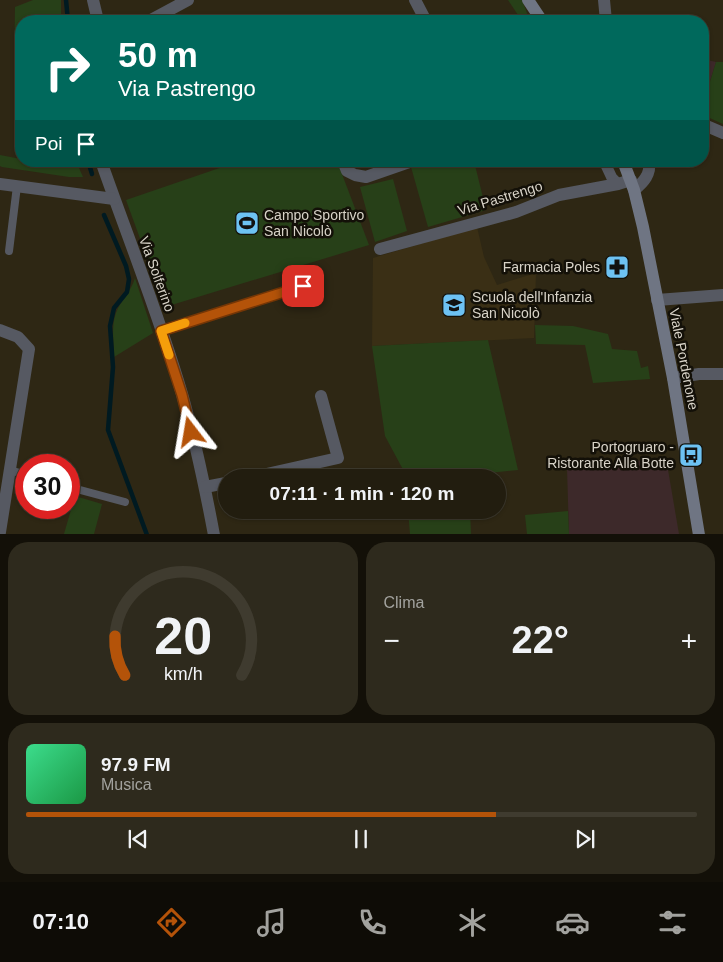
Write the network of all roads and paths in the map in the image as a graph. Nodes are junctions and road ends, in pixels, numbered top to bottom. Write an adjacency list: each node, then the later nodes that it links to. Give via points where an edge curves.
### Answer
1 (93, 0): 6 (street)
2 (188, 0): 7 (street)
3 (415, 0): 8 (street)
4 (528, 0): 9 (main road)
5 (604, 0): 10 (street)
6 (97, 15)
7 (160, 15)
8 (423, 15)
9 (538, 15)
10 (605, 15)
11 (709, 127): 12 (street)
12 (723, 133)
13 (103, 167): 23 (street, Via Solferino)
14 (345, 167): 15 (street, via 355,175 366,177)
15 (395, 167)
16 (607, 167): 20 (street)
17 (625, 167): 21 (main road, Viale Pordenone)
18 (649, 167): 21 (street, via 646,178)
19 (0, 184): 22 (street)
20 (618, 184): 21 (street, Via Pastrengo); 24 (street, Via Pastrengo, via 559,196 516,212)
21 (632, 185): 28 (main road, Viale Pordenone)
22 (17, 186): 23 (street); 25 (lane)
23 (114, 199): 30 (street, Via Solferino)
24 (380, 248)
25 (9, 251)
26 (303, 286): 30 (lane)
27 (723, 295): 28 (street)
28 (657, 300): 32 (main road, Viale Pordenone)
29 (0, 330): 35 (street, via 18,337 28,349)
30 (161, 331): 38 (street, Via Solferino, via 182,395)
31 (723, 374): 32 (street)
32 (673, 378): 43 (main road, Viale Pordenone)
33 (321, 396): 34 (street, via 338,458)
34 (289, 469)
35 (10, 470): 36 (lane); 41 (street)
36 (15, 472)
37 (218, 484): 38 (street)
38 (205, 487): 42 (street, Via Solferino)
39 (80, 490): 40 (lane)
40 (125, 502)
41 (0, 532)
42 (214, 534)
43 (699, 534)

